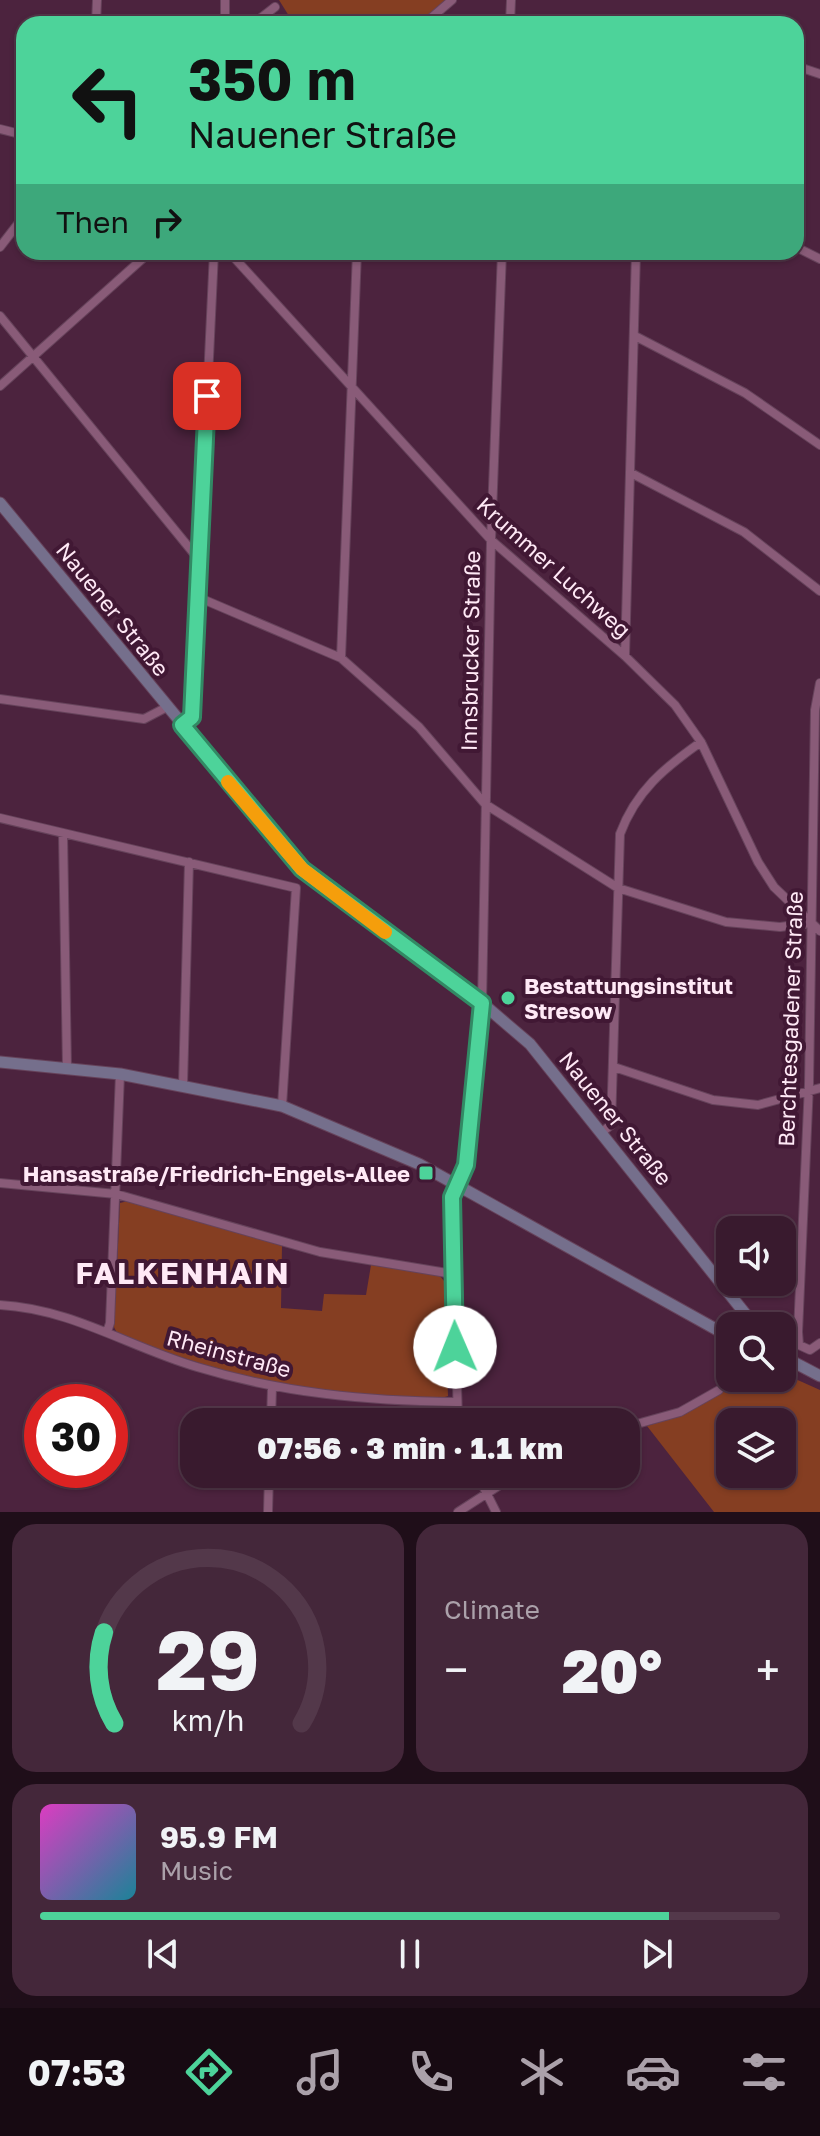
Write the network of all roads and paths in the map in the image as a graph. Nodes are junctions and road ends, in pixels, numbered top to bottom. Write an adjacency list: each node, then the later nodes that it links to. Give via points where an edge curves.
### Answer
1 (452, 0): 4 (street)
2 (275, 7): 3 (street)
3 (263, 16)
4 (433, 16)
5 (16, 226): 6 (street)
6 (0, 247)
7 (141, 260): 15 (street)
8 (214, 260): 22 (street)
9 (236, 260): 17 (street, Krummer Luchweg)
10 (357, 260): 17 (street)
11 (502, 260): 21 (street, Innsbrucker Straße)
12 (636, 260): 14 (street)
13 (0, 316): 15 (street)
14 (635, 336): 18 (street, via 745,393); 19 (street)
15 (33, 355): 16 (street); 22 (street)
16 (0, 386)
17 (352, 386): 21 (street, Krummer Luchweg); 26 (street)
18 (820, 445)
19 (631, 473): 23 (street, via 744,532); 25 (street)
20 (0, 503): 29 (main road, Nauener Straße)
21 (491, 540): 25 (street, Krummer Luchweg); 32 (street, Innsbrucker Straße)
22 (200, 561): 24 (street)
23 (820, 591)
24 (200, 598): 26 (street); 30 (street, via 192,717)
25 (625, 656): 31 (street, Krummer Luchweg, via 675,705)
26 (341, 658): 32 (street, via 419,727)
27 (820, 683): 37 (street, Berchtesgadener Straße)
28 (0, 699): 29 (street, via 144,719)
29 (167, 707): 30 (main road, Nauener Straße)
30 (182, 725): 39 (main road, Nauener Straße, via 302,869)
31 (701, 742): 36 (street, via 651,780 628,812 620,834); 37 (street, Krummer Luchweg, via 758,862 774,887)
32 (485, 804): 36 (street); 39 (street, Innsbrucker Straße)
33 (0, 818): 34 (street)
34 (63, 833): 35 (street); 42 (street)
35 (189, 862): 44 (street); 47 (street, via 296,888)
36 (618, 888): 37 (street, via 726,922 780,927); 41 (street)
37 (810, 923): 38 (street, Krummer Luchweg); 46 (street, Berchtesgadener Straße)
38 (820, 931)
39 (482, 1003): 48 (main road, Nauener Straße, via 530,1044); 50 (street, Innsbrucker Straße, via 466,1165)
40 (0, 1062): 42 (main road)
41 (614, 1067): 46 (street, via 713,1100 758,1105); 48 (street, via 611,1125)
42 (67, 1068): 43 (main road)
43 (120, 1074): 44 (main road); 51 (street)
44 (183, 1085): 47 (main road)
45 (820, 1088): 46 (street)
46 (807, 1092): 57 (street, Berchtesgadener Straße, via 798,1332 799,1345 810,1350)
47 (282, 1106): 50 (main road)
48 (602, 1132): 54 (main road, Nauener Straße)
49 (0, 1183): 51 (street)
50 (459, 1185): 52 (street, Innsbrucker Straße, via 452,1197); 55 (main road)
51 (116, 1194): 52 (street, via 320,1252); 56 (street)
52 (453, 1274): 62 (street, Innsbrucker Straße)
53 (0, 1305): 56 (street, Rheinstraße, via 62,1315)
54 (744, 1312)
55 (716, 1329)
56 (107, 1332): 60 (street, Rheinstraße, via 196,1367)
57 (820, 1343)
58 (796, 1363): 59 (main road)
59 (820, 1376)
60 (272, 1387): 62 (street, Rheinstraße, via 362,1400); 63 (street)
61 (716, 1392): 65 (street, via 680,1412)
62 (456, 1402): 64 (street, Innsbrucker Straße)
63 (271, 1408)
64 (457, 1408)
65 (640, 1423)
66 (269, 1488): 70 (street)
67 (484, 1488): 69 (street)
68 (496, 1488): 69 (street)
69 (487, 1494): 71 (street); 72 (street)
70 (268, 1512)
71 (458, 1512)
72 (496, 1512)

